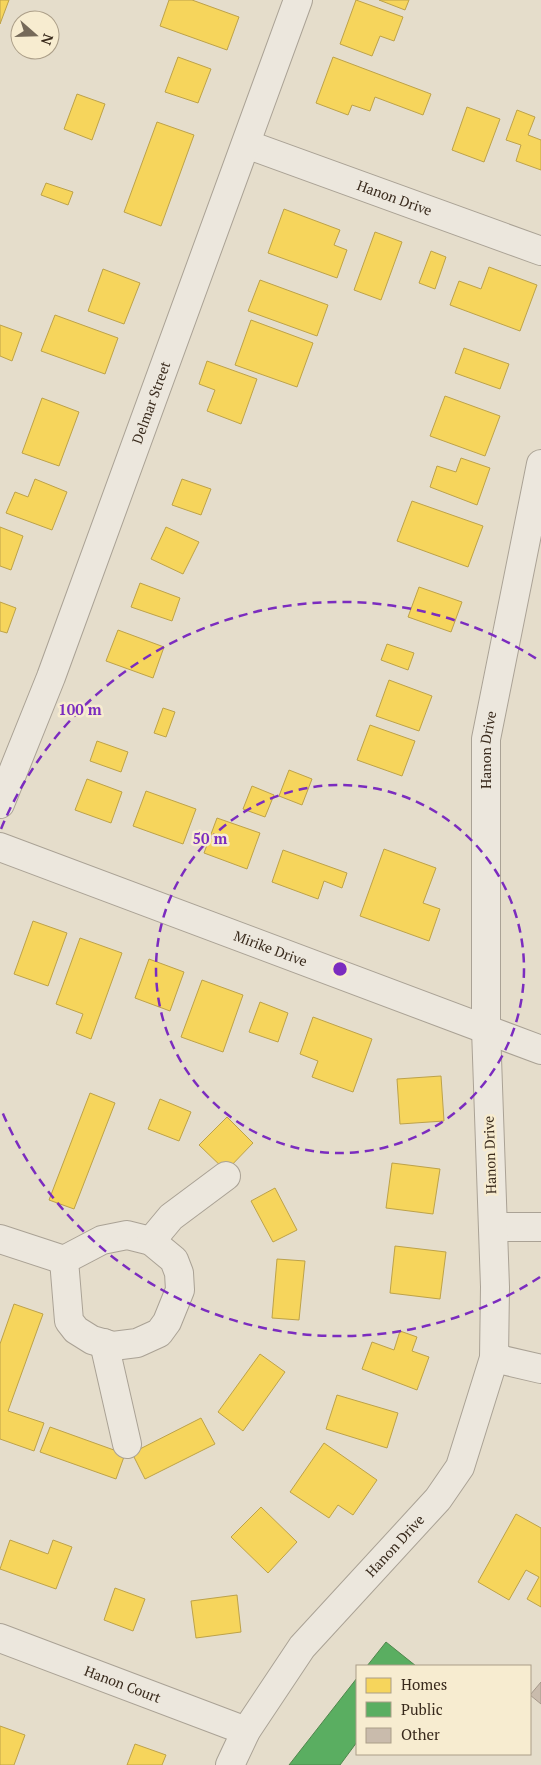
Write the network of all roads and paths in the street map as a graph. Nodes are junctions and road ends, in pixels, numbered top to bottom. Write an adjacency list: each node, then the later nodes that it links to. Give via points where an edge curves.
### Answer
1 (298, 0): 2 (street, Delmar Street)
2 (246, 144): 3 (street, Hanon Drive); 5 (street, Delmar Street, via 54,668)
3 (541, 251)
4 (541, 464): 7 (street, Hanon Drive, via 486,740)
5 (0, 804)
6 (0, 847): 7 (street, Mirike Drive)
7 (486, 1029): 8 (street, Mirike Drive); 10 (street, Hanon Drive)
8 (541, 1050)
9 (226, 1176): 13 (street, via 171,1217)
10 (493, 1227): 11 (street); 16 (street, Hanon Drive)
11 (541, 1227)
12 (0, 1240): 14 (street)
13 (151, 1241): 14 (street, via 128,1235 102,1240); 15 (street, via 174,1260 179,1273 180,1290 167,1322 159,1333 137,1343 113,1346)
14 (64, 1260): 15 (street, via 69,1321 76,1330)
15 (104, 1343): 18 (street)
16 (494, 1358): 17 (street); 20 (street, Hanon Drive, via 460,1467 438,1499 302,1647)
17 (541, 1369)
18 (127, 1444)
19 (0, 1638): 20 (street, Hanon Court)
20 (246, 1731): 21 (street, Hanon Drive)
21 (230, 1765)

